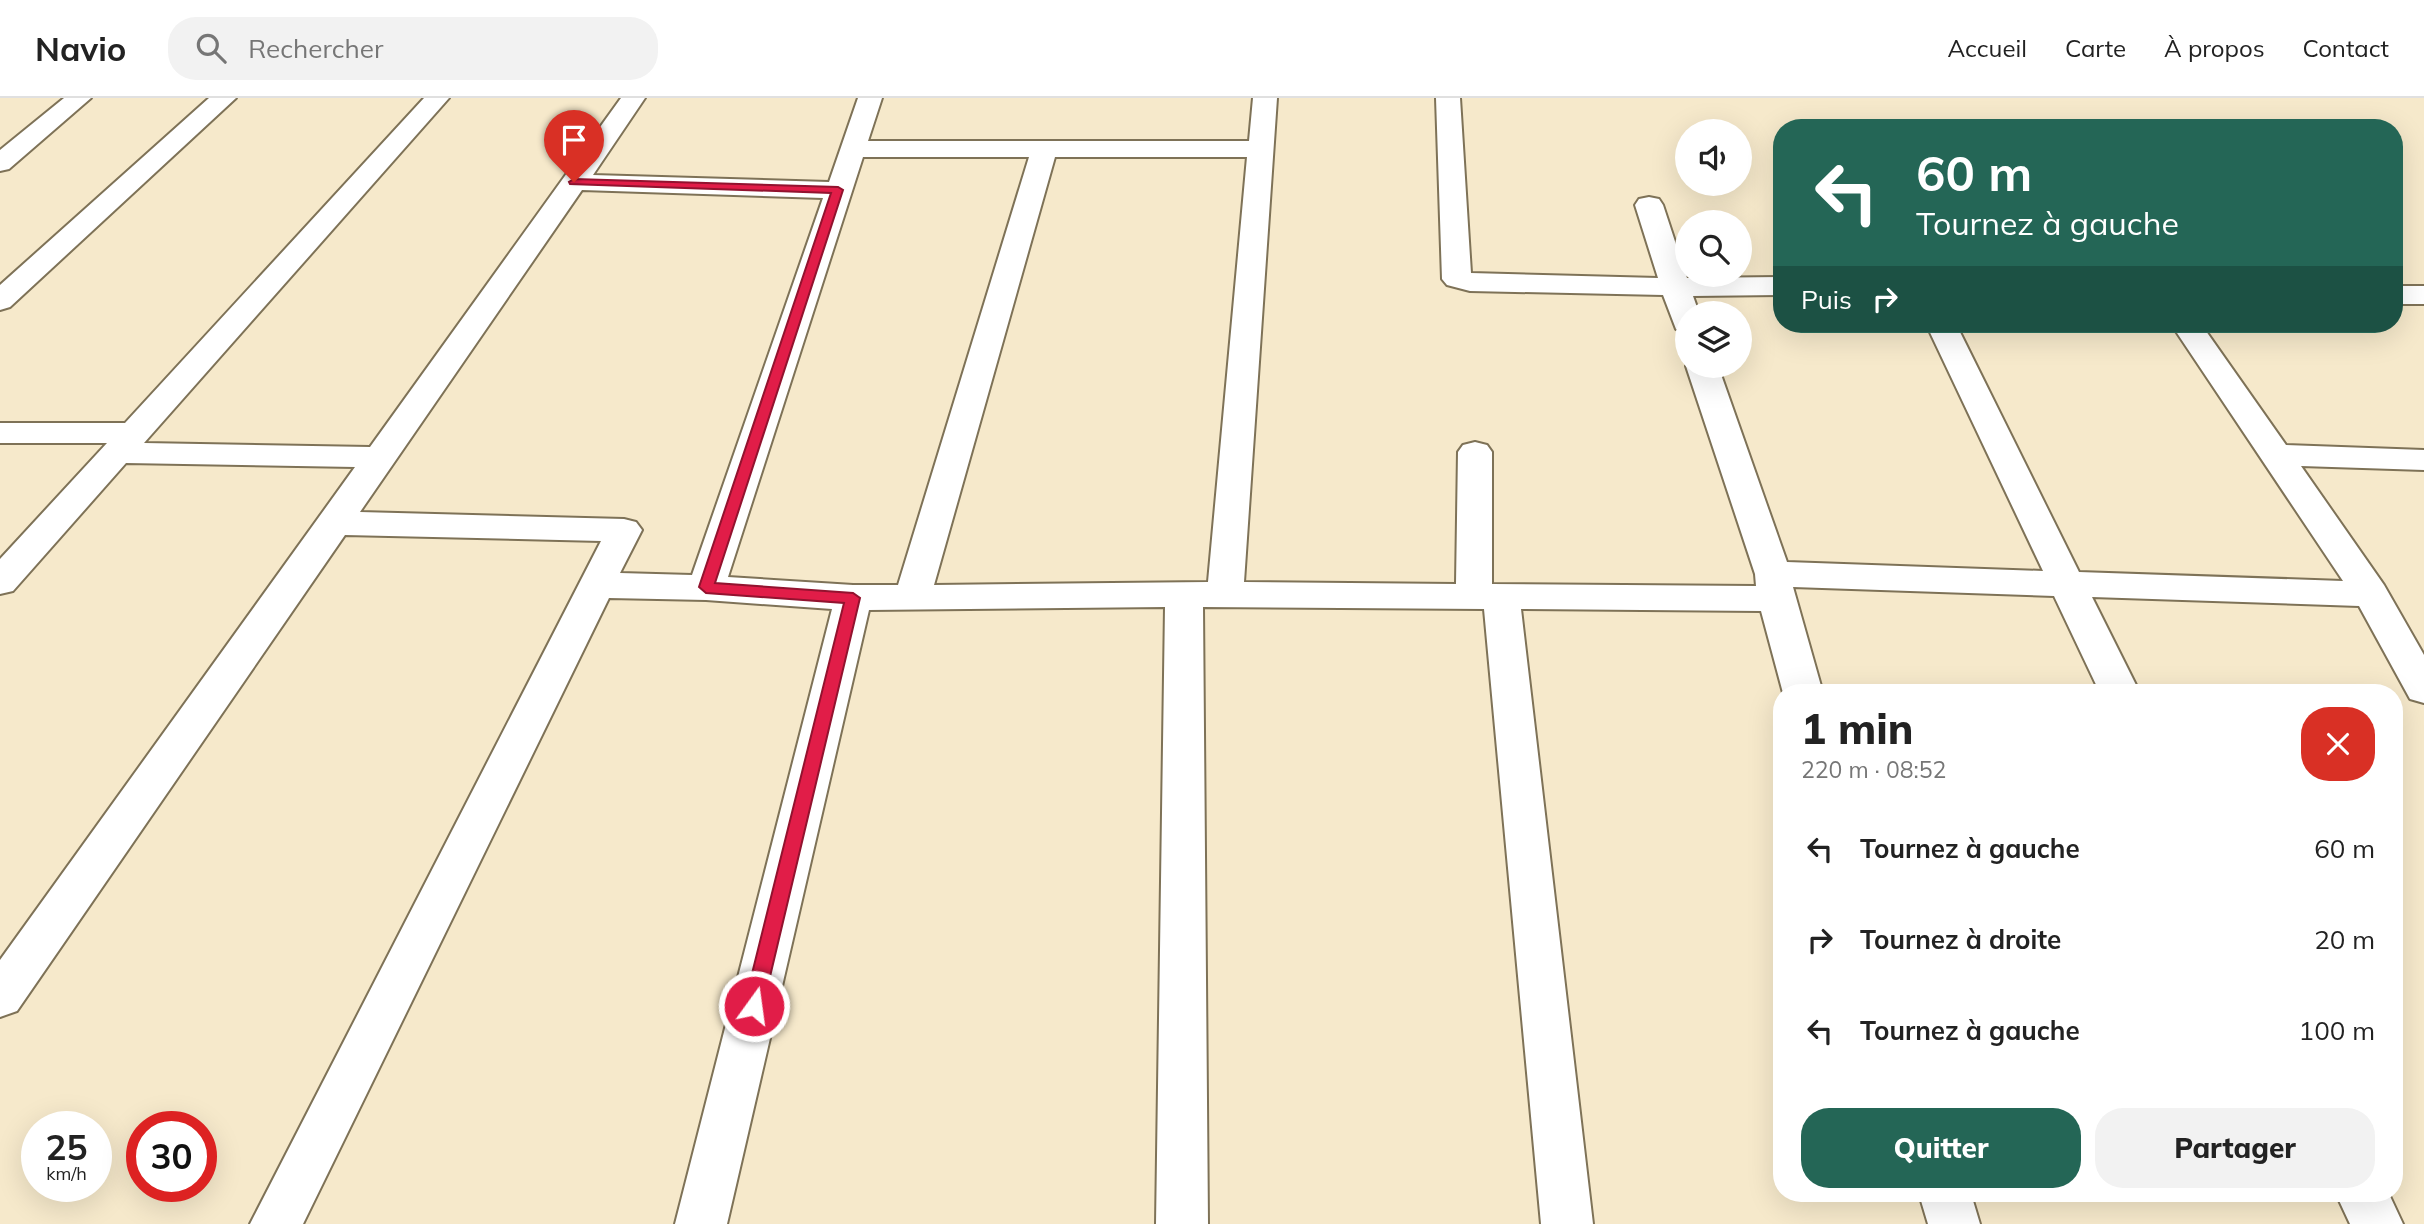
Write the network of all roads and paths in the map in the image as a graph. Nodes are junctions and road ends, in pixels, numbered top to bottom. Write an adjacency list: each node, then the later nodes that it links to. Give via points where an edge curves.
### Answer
1 (79, 98): 11 (street)
2 (224, 98): 21 (street)
3 (437, 98): 26 (street)
4 (633, 98): 12 (street)
5 (870, 98): 9 (street)
6 (1265, 98): 10 (street)
7 (1448, 98): 17 (street, via 1457,279)
8 (1045, 148): 9 (street); 10 (street); 40 (street)
9 (851, 149): 13 (street)
10 (1260, 149): 37 (street)
11 (0, 163)
12 (574, 182): 13 (street); 29 (street)
13 (838, 190): 35 (street)
14 (1649, 205): 17 (street)
15 (1752, 286): 16 (street)
16 (1773, 286)
17 (1675, 287): 20 (street)
18 (2403, 295): 19 (street)
19 (2424, 295)
20 (1680, 301)
21 (0, 302)
22 (1945, 333): 33 (street)
23 (2192, 333): 28 (street)
24 (1706, 378): 36 (street)
25 (0, 433): 26 (street)
26 (125, 443): 29 (street); 32 (street)
27 (1475, 453): 41 (street)
28 (2276, 455): 30 (street); 38 (street)
29 (381, 457): 31 (street)
30 (2424, 460)
31 (334, 523): 34 (street, via 624,530); 45 (street)
32 (0, 582)
33 (2067, 584): 36 (street); 38 (street); 43 (street)
34 (596, 585): 35 (street); 48 (street)
35 (706, 587): 39 (street)
36 (1775, 587): 41 (street); 42 (street)
37 (1205, 594): 40 (street); 41 (street); 50 (street)
38 (2371, 594): 44 (street)
39 (853, 598): 40 (street); 49 (street)
40 (912, 598)
41 (1487, 598): 51 (street)
42 (1801, 684)
43 (2116, 684)
44 (2424, 689)
45 (0, 997)
46 (1947, 1202): 52 (street)
47 (2366, 1202): 53 (street)
48 (276, 1224)
49 (701, 1224)
50 (1182, 1224)
51 (1567, 1224)
52 (1954, 1224)
53 (2377, 1224)

